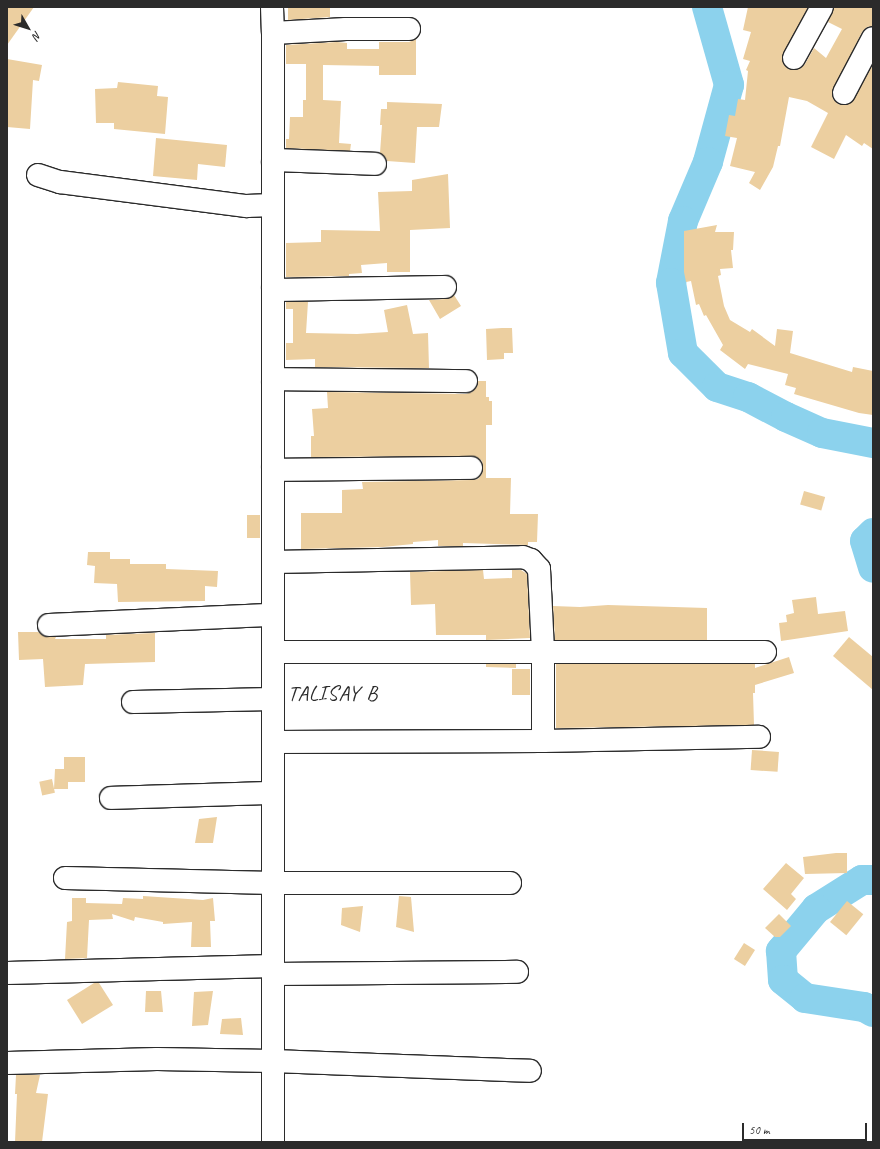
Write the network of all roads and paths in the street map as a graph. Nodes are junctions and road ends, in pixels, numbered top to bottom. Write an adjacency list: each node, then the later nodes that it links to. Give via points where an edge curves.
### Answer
1 (272, 7): 4 (street)
2 (822, 7): 6 (street)
3 (410, 29): 4 (street)
4 (274, 32): 8 (street)
5 (873, 38): 7 (street)
6 (794, 58)
7 (844, 93)
8 (273, 160): 9 (street); 11 (street)
9 (374, 164)
10 (38, 175): 11 (street, via 60,182 246,206)
11 (273, 205): 13 (street)
12 (445, 287): 13 (street)
13 (273, 290): 14 (street)
14 (273, 380): 15 (street); 17 (street)
15 (466, 381)
16 (471, 468): 17 (street)
17 (273, 470): 18 (street)
18 (273, 562): 19 (street); 22 (street, via 523,558 531,560 539,569)
19 (273, 615): 20 (street); 21 (street)
20 (49, 625)
21 (273, 652): 22 (street); 24 (street)
22 (543, 652): 23 (street); 27 (street)
23 (765, 652)
24 (273, 699): 25 (street); 28 (street)
25 (132, 702)
26 (759, 736): 27 (street)
27 (543, 741): 28 (street)
28 (273, 742): 29 (street)
29 (273, 793): 30 (street); 32 (street)
30 (111, 798)
31 (65, 878): 32 (street)
32 (273, 883): 33 (street); 34 (street)
33 (510, 883)
34 (273, 970): 35 (street); 36 (street); 37 (street)
35 (517, 972)
36 (7, 973)
37 (273, 1061): 38 (street, via 157,1059); 39 (street); 40 (street)
38 (7, 1063)
39 (530, 1071)
40 (273, 1142)

